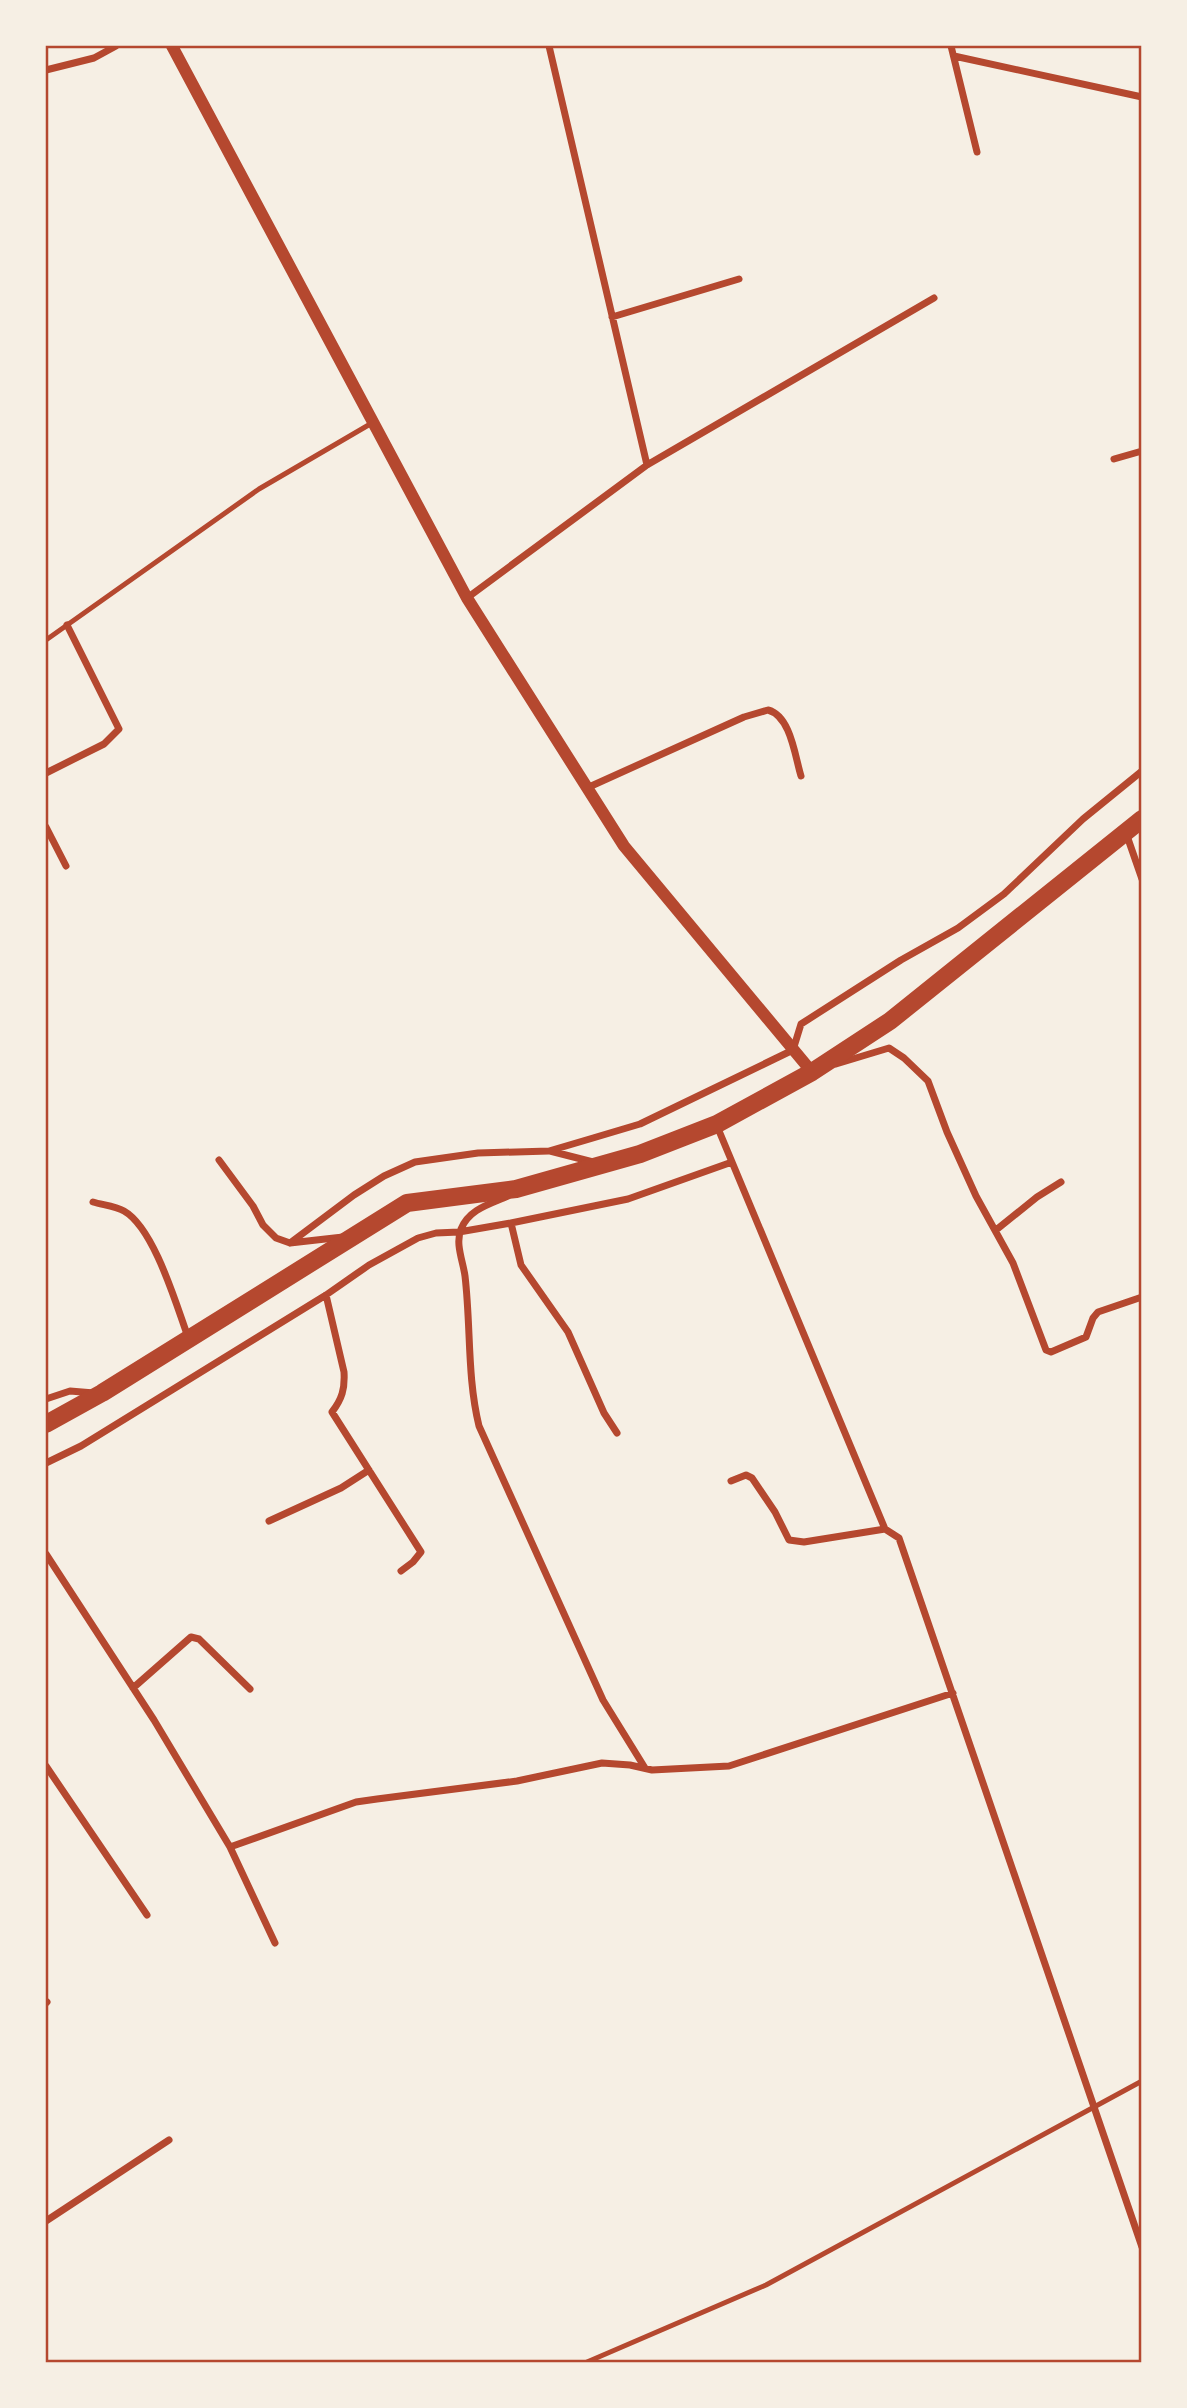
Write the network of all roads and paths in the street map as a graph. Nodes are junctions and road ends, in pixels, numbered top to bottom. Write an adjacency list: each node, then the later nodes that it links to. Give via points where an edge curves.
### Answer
1 (116, 46): 6 (street, via 94,58)
2 (172, 46): 12 (street)
3 (549, 46): 11 (street)
4 (951, 46): 5 (street)
5 (954, 56): 7 (street); 8 (street)
6 (46, 70)
7 (1142, 97)
8 (976, 152)
9 (739, 279): 11 (street)
10 (934, 298): 15 (street)
11 (612, 317): 15 (street)
12 (373, 423): 16 (street); 17 (lane, via 259,489)
13 (1142, 451): 14 (street)
14 (1114, 459)
15 (647, 465): 16 (street)
16 (467, 598): 22 (street)
17 (67, 625): 18 (lane); 20 (street, via 119,730 104,744)
18 (46, 640)
19 (1142, 771): 28 (street, via 1004,894 958,928 801,1024)
20 (46, 773)
21 (801, 776): 22 (street, via 784,724 768,710)
22 (589, 787): 28 (street, via 624,846)
23 (1142, 819): 25 (main road)
24 (46, 827): 26 (street)
25 (1126, 832): 27 (street); 29 (main road, via 890,1021)
26 (66, 866)
27 (1142, 880)
28 (793, 1049): 29 (street); 31 (street, via 640,1124)
29 (812, 1072): 30 (main road); 39 (street, via 889,1048 904,1058 928,1081 976,1196)
30 (717, 1124): 33 (street); 34 (main road)
31 (549, 1151): 34 (street); 42 (street, via 478,1153 415,1162 354,1195)
32 (219, 1160): 42 (street, via 263,1225 276,1238)
33 (732, 1162): 38 (street, via 628,1199); 54 (street)
34 (605, 1165): 36 (main road)
35 (1061, 1182): 39 (street)
36 (516, 1189): 40 (street, via 475,1210); 41 (main road, via 407,1202)
37 (93, 1202): 45 (street, via 125,1212 142,1226)
38 (511, 1223): 40 (street); 49 (street, via 521,1265 568,1332)
39 (996, 1230): 44 (street, via 1046,1350 1086,1337 1097,1312)
40 (459, 1232): 43 (street, via 418,1238); 61 (street, via 470,1374 479,1426 603,1700)
41 (354, 1235): 42 (street); 45 (main road)
42 (290, 1243)
43 (326, 1295): 50 (street); 51 (street, via 344,1386 341,1401 332,1412)
44 (1142, 1297)
45 (188, 1338): 46 (main road)
46 (102, 1393): 47 (street, via 70,1391); 48 (main road)
47 (46, 1399)
48 (46, 1424)
49 (617, 1433)
50 (46, 1463)
51 (369, 1470): 53 (street); 56 (street, via 421,1552)
52 (732, 1481): 54 (street, via 746,1475 752,1478 789,1540 804,1542)
53 (269, 1521)
54 (885, 1529): 59 (street, via 899,1538)
55 (46, 1554): 57 (street)
56 (401, 1571)
57 (133, 1688): 58 (street, via 191,1637 199,1639); 62 (street)
58 (250, 1689)
59 (953, 1693): 61 (street, via 729,1766); 66 (street)
60 (46, 1766): 63 (street)
61 (645, 1768): 62 (street, via 602,1763 517,1781 356,1802)
62 (230, 1847): 64 (street)
63 (147, 1915)
64 (275, 1943)
65 (1142, 2081): 66 (lane)
66 (1093, 2106): 69 (street); 70 (lane, via 766,2285)
67 (169, 2140): 68 (street)
68 (46, 2221)
69 (1142, 2247)
70 (587, 2362)

